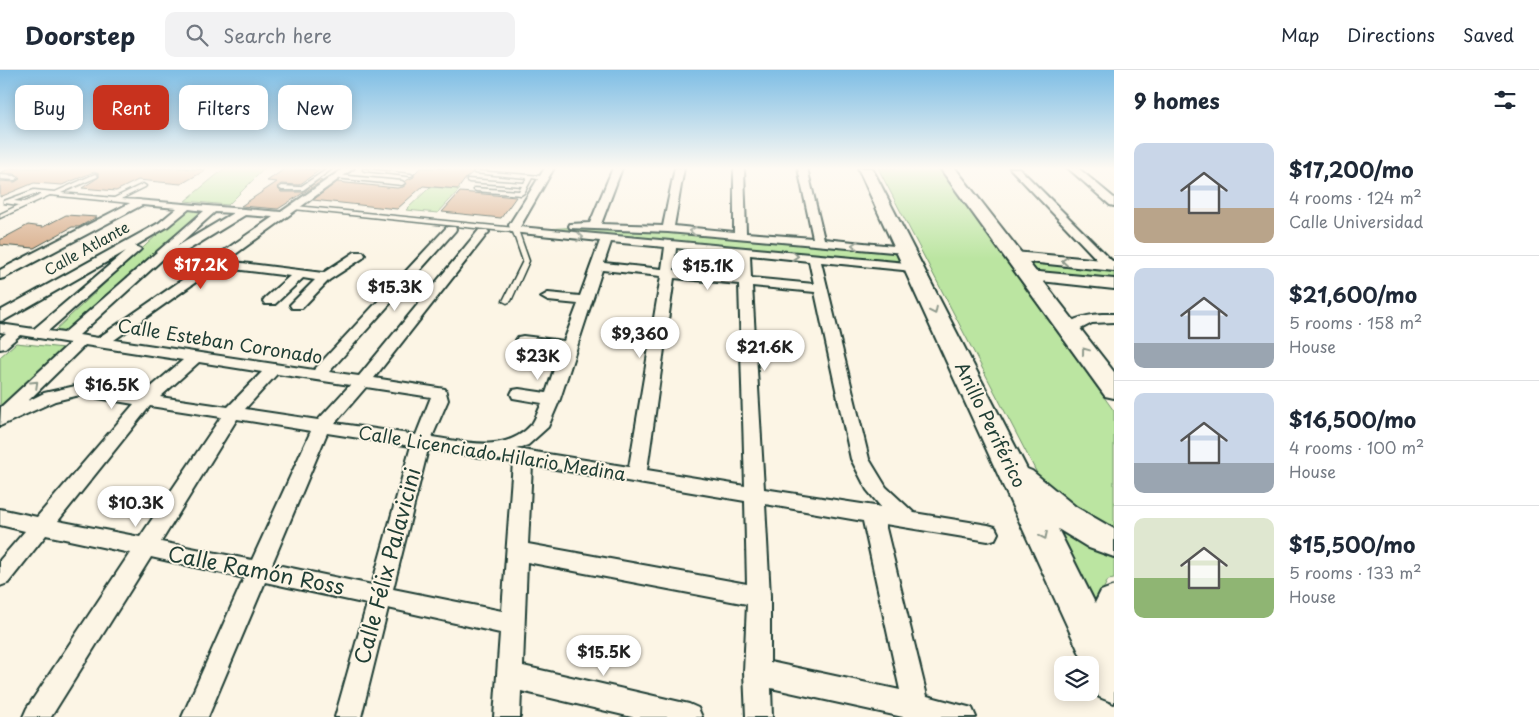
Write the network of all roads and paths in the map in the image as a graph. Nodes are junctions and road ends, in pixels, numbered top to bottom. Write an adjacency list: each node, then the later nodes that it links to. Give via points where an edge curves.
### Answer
1 (16, 198): 15 (lane, via 6,202)
2 (41, 198): 15 (lane)
3 (108, 198): 13 (lane)
4 (309, 198): 19 (street)
5 (531, 198): 23 (street)
6 (606, 198): 22 (street)
7 (674, 198): 25 (street)
8 (739, 198): 28 (street)
9 (807, 198): 33 (street)
10 (879, 198): 38 (main road, Anillo Periférico)
11 (970, 198): 37 (main road)
12 (1045, 198): 40 (street)
13 (116, 199): 14 (lane)
14 (140, 202): 16 (street); 43 (street)
15 (26, 204): 20 (lane)
16 (187, 206): 17 (street); 21 (street, Calle Atlante)
17 (212, 208): 18 (street); 45 (street)
18 (244, 211): 19 (street); 45 (street)
19 (291, 211): 23 (lane); 39 (street)
20 (0, 216)
21 (163, 225): 56 (street, Calle Atlante); 61 (street)
22 (594, 227): 23 (street); 25 (street)
23 (514, 228): 30 (street, one-way to 30); 54 (lane, via 526,261)
24 (451, 229): 69 (street)
25 (668, 229): 27 (street, one-way to 25)
26 (483, 232): 70 (street)
27 (722, 233): 28 (street); 32 (street, via 734,238 734,244)
28 (740, 235): 29 (street)
29 (766, 237): 33 (street); 36 (street, via 752,240 752,246)
30 (606, 240): 31 (street); 41 (street)
31 (671, 245): 32 (street); 42 (street)
32 (708, 249): 34 (street)
33 (816, 250): 36 (street, one-way to 33); 38 (street); 38 (street, one-way to 33); 50 (street)
34 (744, 252): 36 (street); 48 (street)
35 (359, 255): 47 (street)
36 (775, 255)
37 (1014, 257): 40 (street, one-way to 37); 46 (main road)
38 (908, 258): 82 (main road, Anillo Periférico, one-way to 82)
39 (215, 263): 44 (street); 64 (street)
40 (1112, 265)
41 (597, 266): 42 (street); 52 (street)
42 (668, 273): 48 (street); 83 (street)
43 (0, 274)
44 (300, 274): 47 (street); 53 (street)
45 (134, 276): 62 (street)
46 (1028, 276): 49 (street); 59 (main road)
47 (325, 277): 55 (street)
48 (746, 281): 50 (street); 84 (street)
49 (1114, 284)
50 (821, 289): 87 (street, via 862,465 880,495)
51 (548, 296): 52 (street)
52 (586, 300): 66 (street)
53 (270, 301)
54 (507, 301)
55 (297, 305)
56 (0, 316)
57 (1114, 318): 59 (street, via 1087,319)
58 (0, 328): 60 (street, Calle Esteban Coronado)
59 (1068, 330): 71 (main road, one-way to 59)
60 (17, 331): 61 (street, Calle Esteban Coronado); 65 (street)
61 (36, 334): 62 (street, Calle Esteban Coronado)
62 (74, 339): 64 (street, Calle Esteban Coronado); 77 (street, one-way to 62)
63 (523, 340): 66 (street)
64 (101, 343): 67 (street, Calle Esteban Coronado)
65 (0, 345)
66 (570, 346): 75 (street)
67 (196, 357): 68 (street, Calle Esteban Coronado); 74 (street)
68 (273, 369): 69 (street, Calle Esteban Coronado); 76 (street)
69 (318, 375): 70 (street, Calle Esteban Coronado)
70 (363, 382): 72 (street, Calle Esteban Coronado); 78 (street)
71 (1114, 390)
72 (435, 391): 79 (street, Calle Félix Palavicini, via 439,393 440,400)
73 (519, 394): 75 (street)
74 (147, 399): 76 (street, Calle Licenciado Hilario Medina); 77 (street, Calle Licenciado Hilario Medina, via 80,390 50,398); 88 (street)
75 (552, 399): 80 (street, via 539,427 522,441)
76 (233, 412): 78 (street, Calle Licenciado Hilario Medina); 91 (street)
77 (0, 419)
78 (321, 427): 79 (street, Calle Licenciado Hilario Medina); 93 (street)
79 (421, 443): 80 (street, Calle Licenciado Hilario Medina); 95 (street, Calle Félix Palavicini)
80 (489, 452): 81 (street, Calle Licenciado Hilario Medina)
81 (523, 457): 83 (street, Calle Licenciado Hilario Medina); 92 (street)
82 (1013, 472): 90 (main road, via 1066,519); 102 (main road, Anillo Periférico, one-way to 102)
83 (637, 476): 84 (street, Calle Licenciado Hilario Medina)
84 (753, 494): 85 (street, Calle Licenciado Hilario Medina); 96 (street)
85 (872, 514): 87 (street, Calle Licenciado Hilario Medina); 103 (street)
86 (0, 517): 88 (street, Calle Ramón Ross)
87 (910, 520): 89 (street, Calle Licenciado Hilario Medina)
88 (42, 525): 91 (street, Calle Ramón Ross); 94 (street)
89 (988, 533)
90 (1114, 544)
91 (144, 548): 93 (street, Calle Ramón Ross); 104 (street)
92 (516, 551): 96 (street); 98 (street)
93 (260, 571): 95 (street, Calle Ramón Ross); 105 (street)
94 (0, 576)
95 (380, 596): 98 (street, Calle Ramón Ross); 106 (street, Calle Félix Palavicini)
96 (759, 596): 100 (street)
97 (1114, 603): 99 (main road, via 1109,611 1107,642)
98 (512, 624): 101 (street)
99 (1114, 670)
100 (757, 672): 103 (street); 109 (street)
101 (510, 676): 107 (street); 108 (street)
102 (1114, 682)
103 (918, 712): 110 (street)
104 (36, 717)
105 (195, 717)
106 (348, 717)
107 (507, 717)
108 (689, 717)
109 (759, 717)
110 (963, 717)

